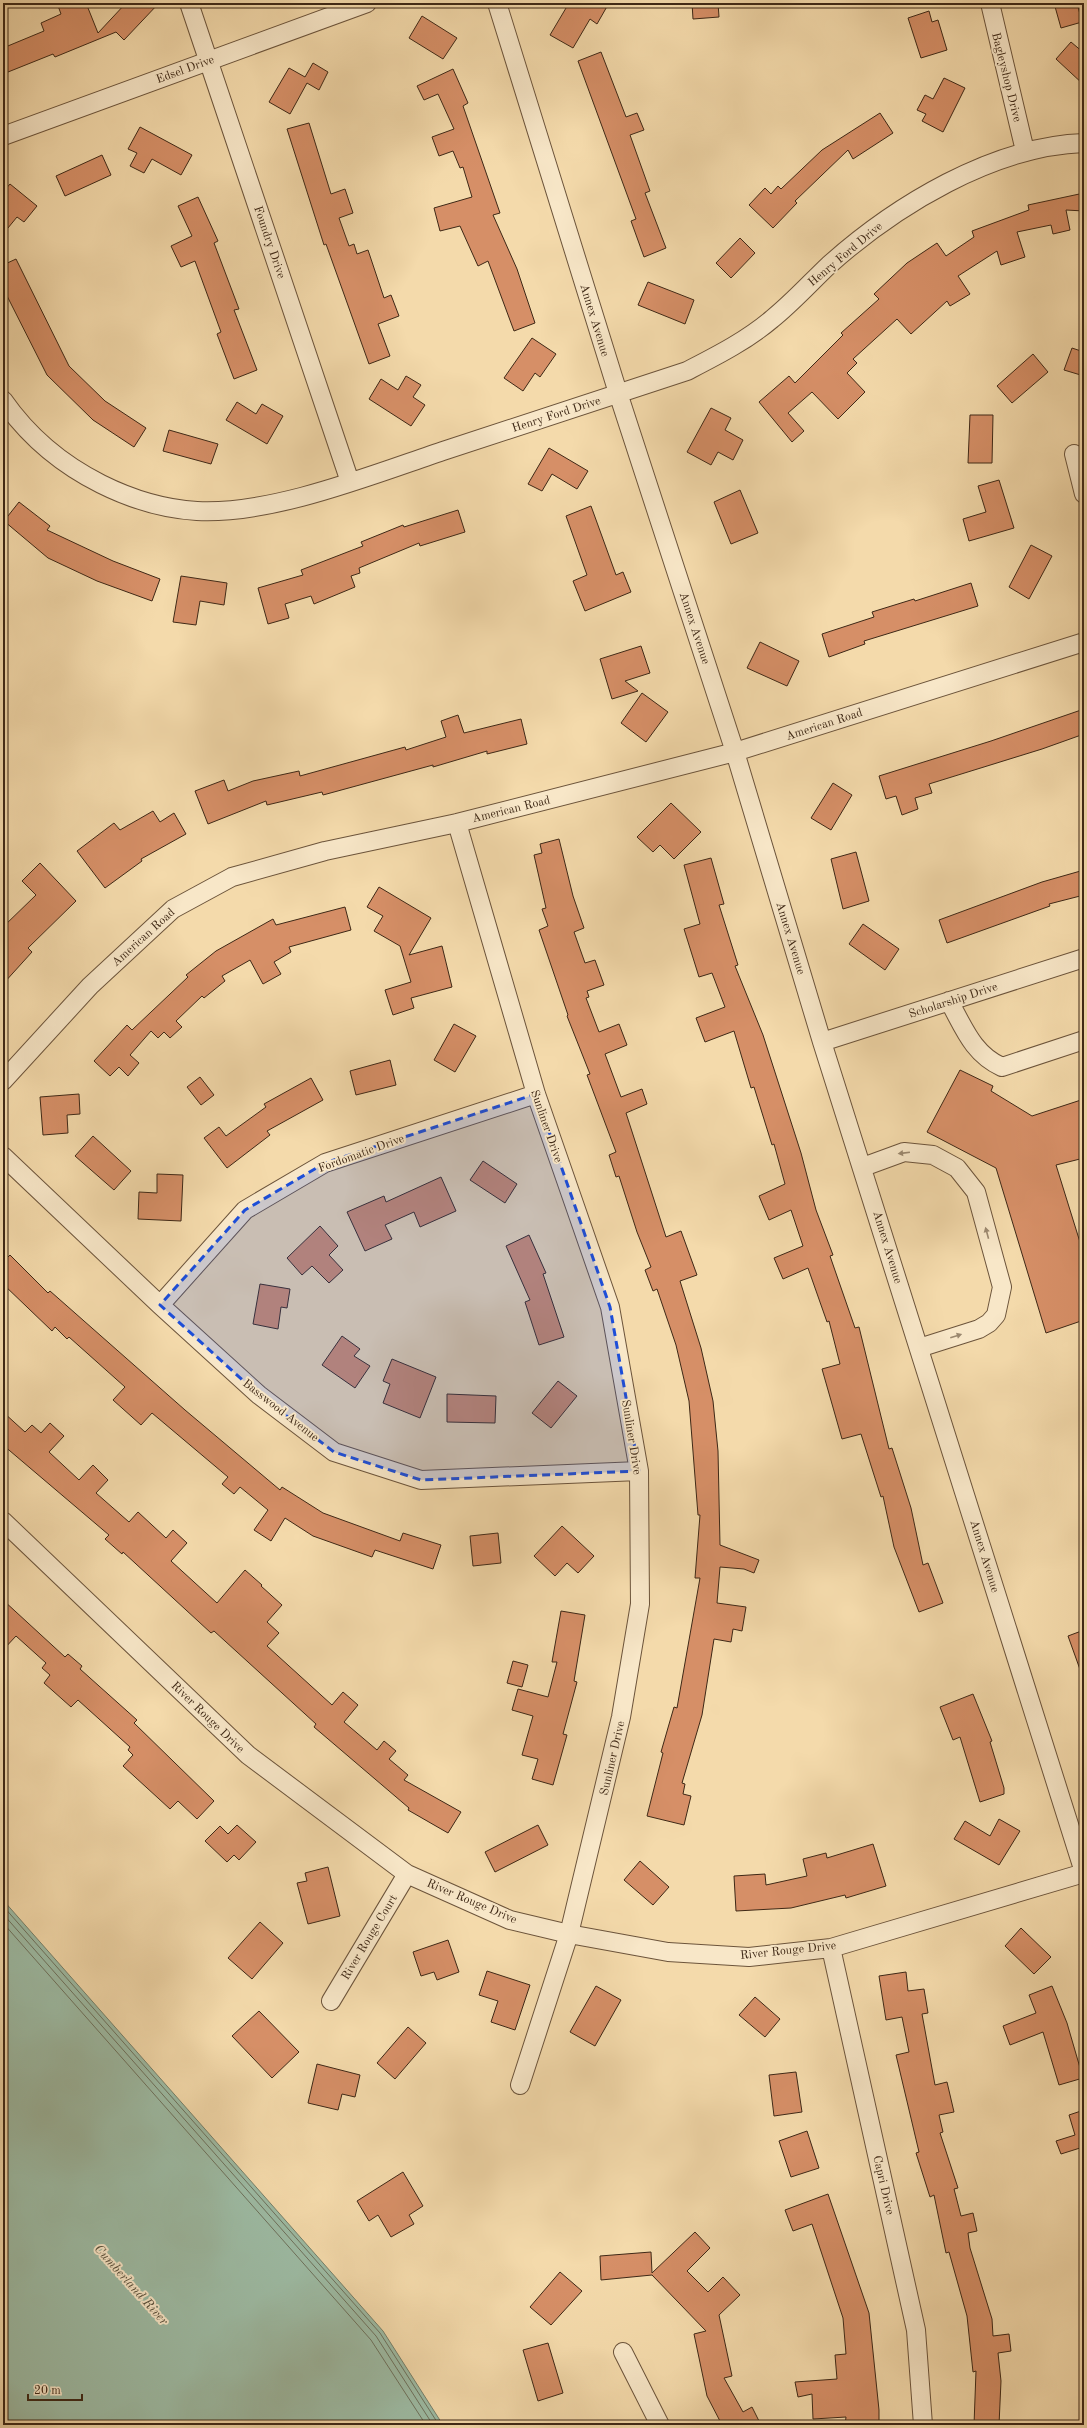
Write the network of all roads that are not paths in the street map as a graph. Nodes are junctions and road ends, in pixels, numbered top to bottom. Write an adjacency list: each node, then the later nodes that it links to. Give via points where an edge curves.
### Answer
1 (189, 3): 5 (street, Foundry Drive)
2 (367, 3): 5 (street, Edsel Drive)
3 (497, 3): 9 (street, Annex Avenue)
4 (990, 3): 8 (street, Bagleyshop Drive)
5 (209, 60): 6 (street, Edsel Drive); 12 (street, Foundry Drive)
6 (3, 136)
7 (1084, 143): 8 (street, Henry Ford Drive, via 1068,143)
8 (1025, 152): 9 (street, Henry Ford Drive, via 955,179 906,205 829,265 772,319 739,344 687,371)
9 (618, 394): 12 (street, Henry Ford Drive); 15 (street, Annex Avenue)
10 (3, 400): 12 (street, Henry Ford Drive, via 18,421 53,455 84,475 122,494 158,506 197,511 241,508 281,501)
11 (1074, 454): 13 (street)
12 (350, 482)
13 (1084, 494)
14 (1084, 642): 15 (street, American Road)
15 (735, 752): 16 (street, American Road); 20 (street, Annex Avenue)
16 (457, 823): 21 (street, American Road, via 325,851 232,878 173,909 90,986); 22 (street, Sunliner Drive)
17 (1084, 958): 18 (street, Scholarship Drive)
18 (949, 1001): 19 (street, via 977,1049 988,1061 1002,1067); 20 (street, Scholarship Drive)
19 (1084, 1040)
20 (822, 1042): 24 (street, Annex Avenue)
21 (3, 1081)
22 (536, 1094): 25 (street, Fordomatic Drive, via 325,1163 245,1210); 27 (street, Sunliner Drive, via 610,1307)
23 (3, 1156): 25 (street, Basswood Avenue)
24 (863, 1167): 26 (street, Annex Avenue); 26 (street, one-way to 24, via 979,1329 996,1315 1002,1287 976,1192 957,1168 933,1155 904,1152)
25 (160, 1305): 27 (street, Basswood Avenue, via 259,1395 334,1452 421,1480)
26 (919, 1348): 29 (street, Annex Avenue)
27 (639, 1471): 31 (street, Sunliner Drive, via 640,1604 622,1717)
28 (3, 1521): 30 (street, River Rouge Drive, via 248,1755)
29 (1084, 1872): 32 (street, River Rouge Drive)
30 (407, 1874): 31 (street, River Rouge Drive, via 510,1920); 33 (street, River Rouge Court)
31 (569, 1934): 32 (street, River Rouge Drive, via 683,1953 749,1956); 34 (street, Sunliner Drive)
32 (831, 1948): 37 (street, Capri Drive, via 916,2330)
33 (331, 2001)
34 (520, 2085)
35 (623, 2352): 36 (street)
36 (660, 2425)
37 (923, 2425)

